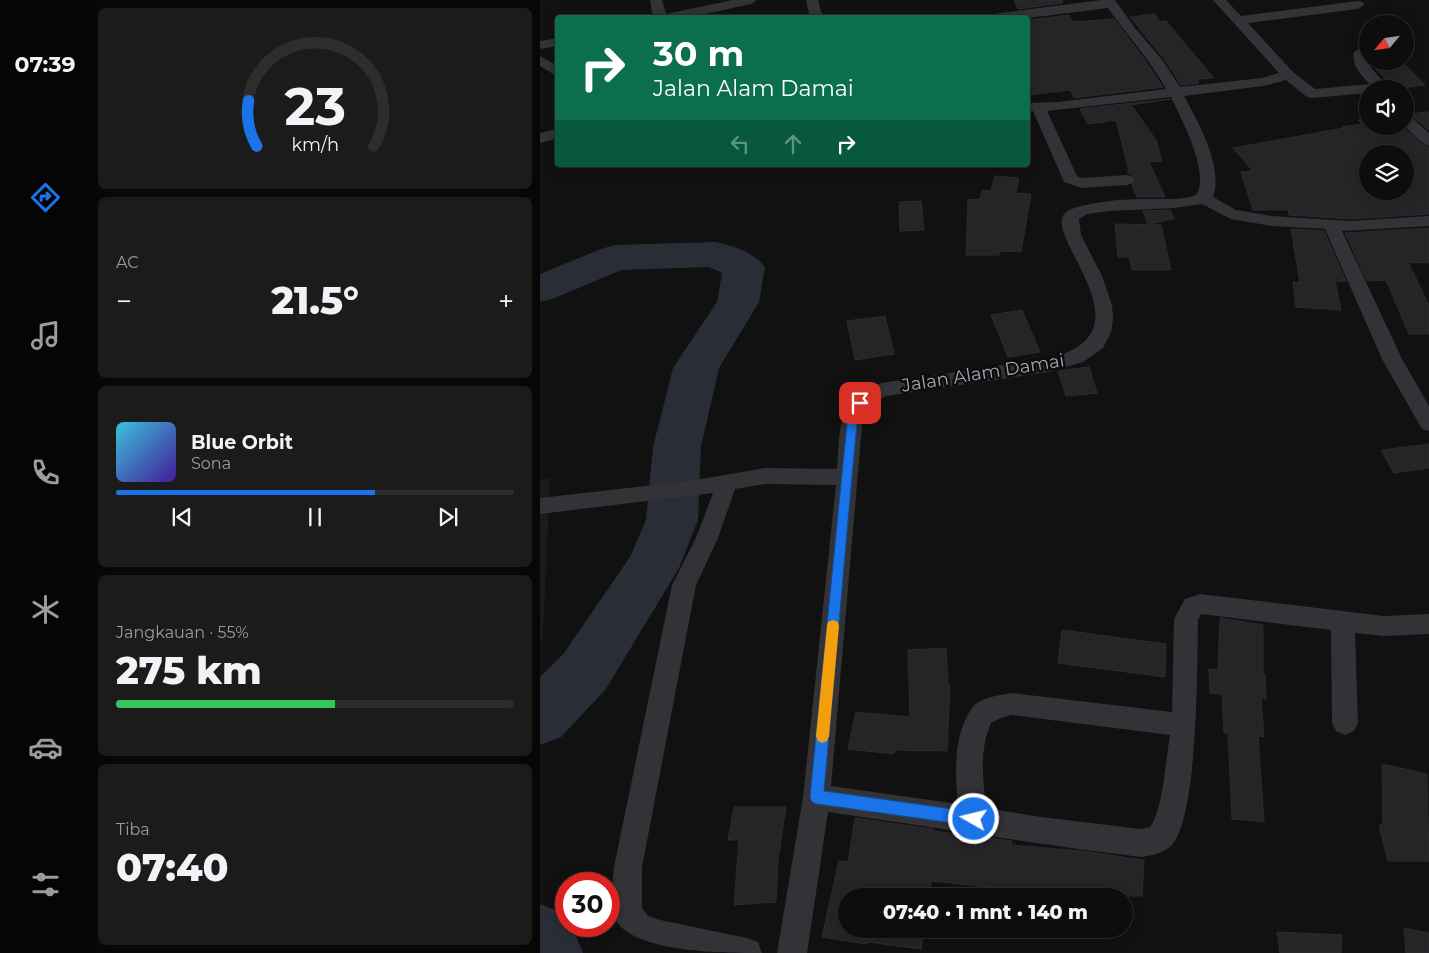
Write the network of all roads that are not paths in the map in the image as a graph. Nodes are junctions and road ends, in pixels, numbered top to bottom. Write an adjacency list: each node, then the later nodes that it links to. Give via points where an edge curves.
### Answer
1 (656, 0): 7 (street)
2 (751, 0): 8 (street)
3 (812, 0): 9 (street)
4 (1219, 0): 11 (street)
5 (1110, 2): 10 (street); 20 (street, via 1156,60)
6 (1358, 5): 11 (street)
7 (659, 15)
8 (680, 15)
9 (817, 15)
10 (1016, 15)
11 (1238, 20): 17 (street)
12 (555, 42): 13 (street)
13 (540, 44)
14 (540, 60): 16 (street)
15 (1366, 70): 18 (street)
16 (555, 72)
17 (1288, 75): 19 (street, via 1312,94); 20 (street, via 1263,82)
18 (1375, 80)
19 (1359, 90)
20 (1175, 92): 21 (street); 27 (street, via 1208,166 1207,194)
21 (1033, 107): 26 (street, via 1070,179 1081,183)
22 (1414, 127): 25 (street)
23 (555, 134): 24 (street)
24 (540, 138)
25 (1429, 141)
26 (1127, 180)
27 (1200, 199): 29 (street, via 1241,217); 32 (street, Jalan Alam Damai, via 1084,210 1071,216 1071,231 1094,274 1105,317 1096,344 1071,360 882,390 868,396 853,413)
28 (1429, 221): 29 (street)
29 (1331, 226): 30 (street, via 1392,359)
30 (1423, 403): 31 (street)
31 (1429, 424)
32 (846, 476): 33 (street, via 765,476); 39 (street, Jalan Alam Damai)
33 (725, 482): 34 (street, via 634,497); 41 (street, via 724,494 707,538 684,585 628,867 627,913 638,927 660,935)
34 (540, 506)
35 (1343, 622): 36 (street, via 1384,626); 37 (street); 38 (street, via 1200,604 1193,606 1186,619)
36 (1429, 624)
37 (1345, 724)
38 (1184, 725): 40 (street, via 1172,809 1166,829 1151,842 1041,831); 40 (street, via 1012,704 996,707 982,715 969,749)
39 (817, 797): 40 (street); 42 (street, Jalan Alam Damai)
40 (974, 819)
41 (747, 953)
42 (792, 953)

